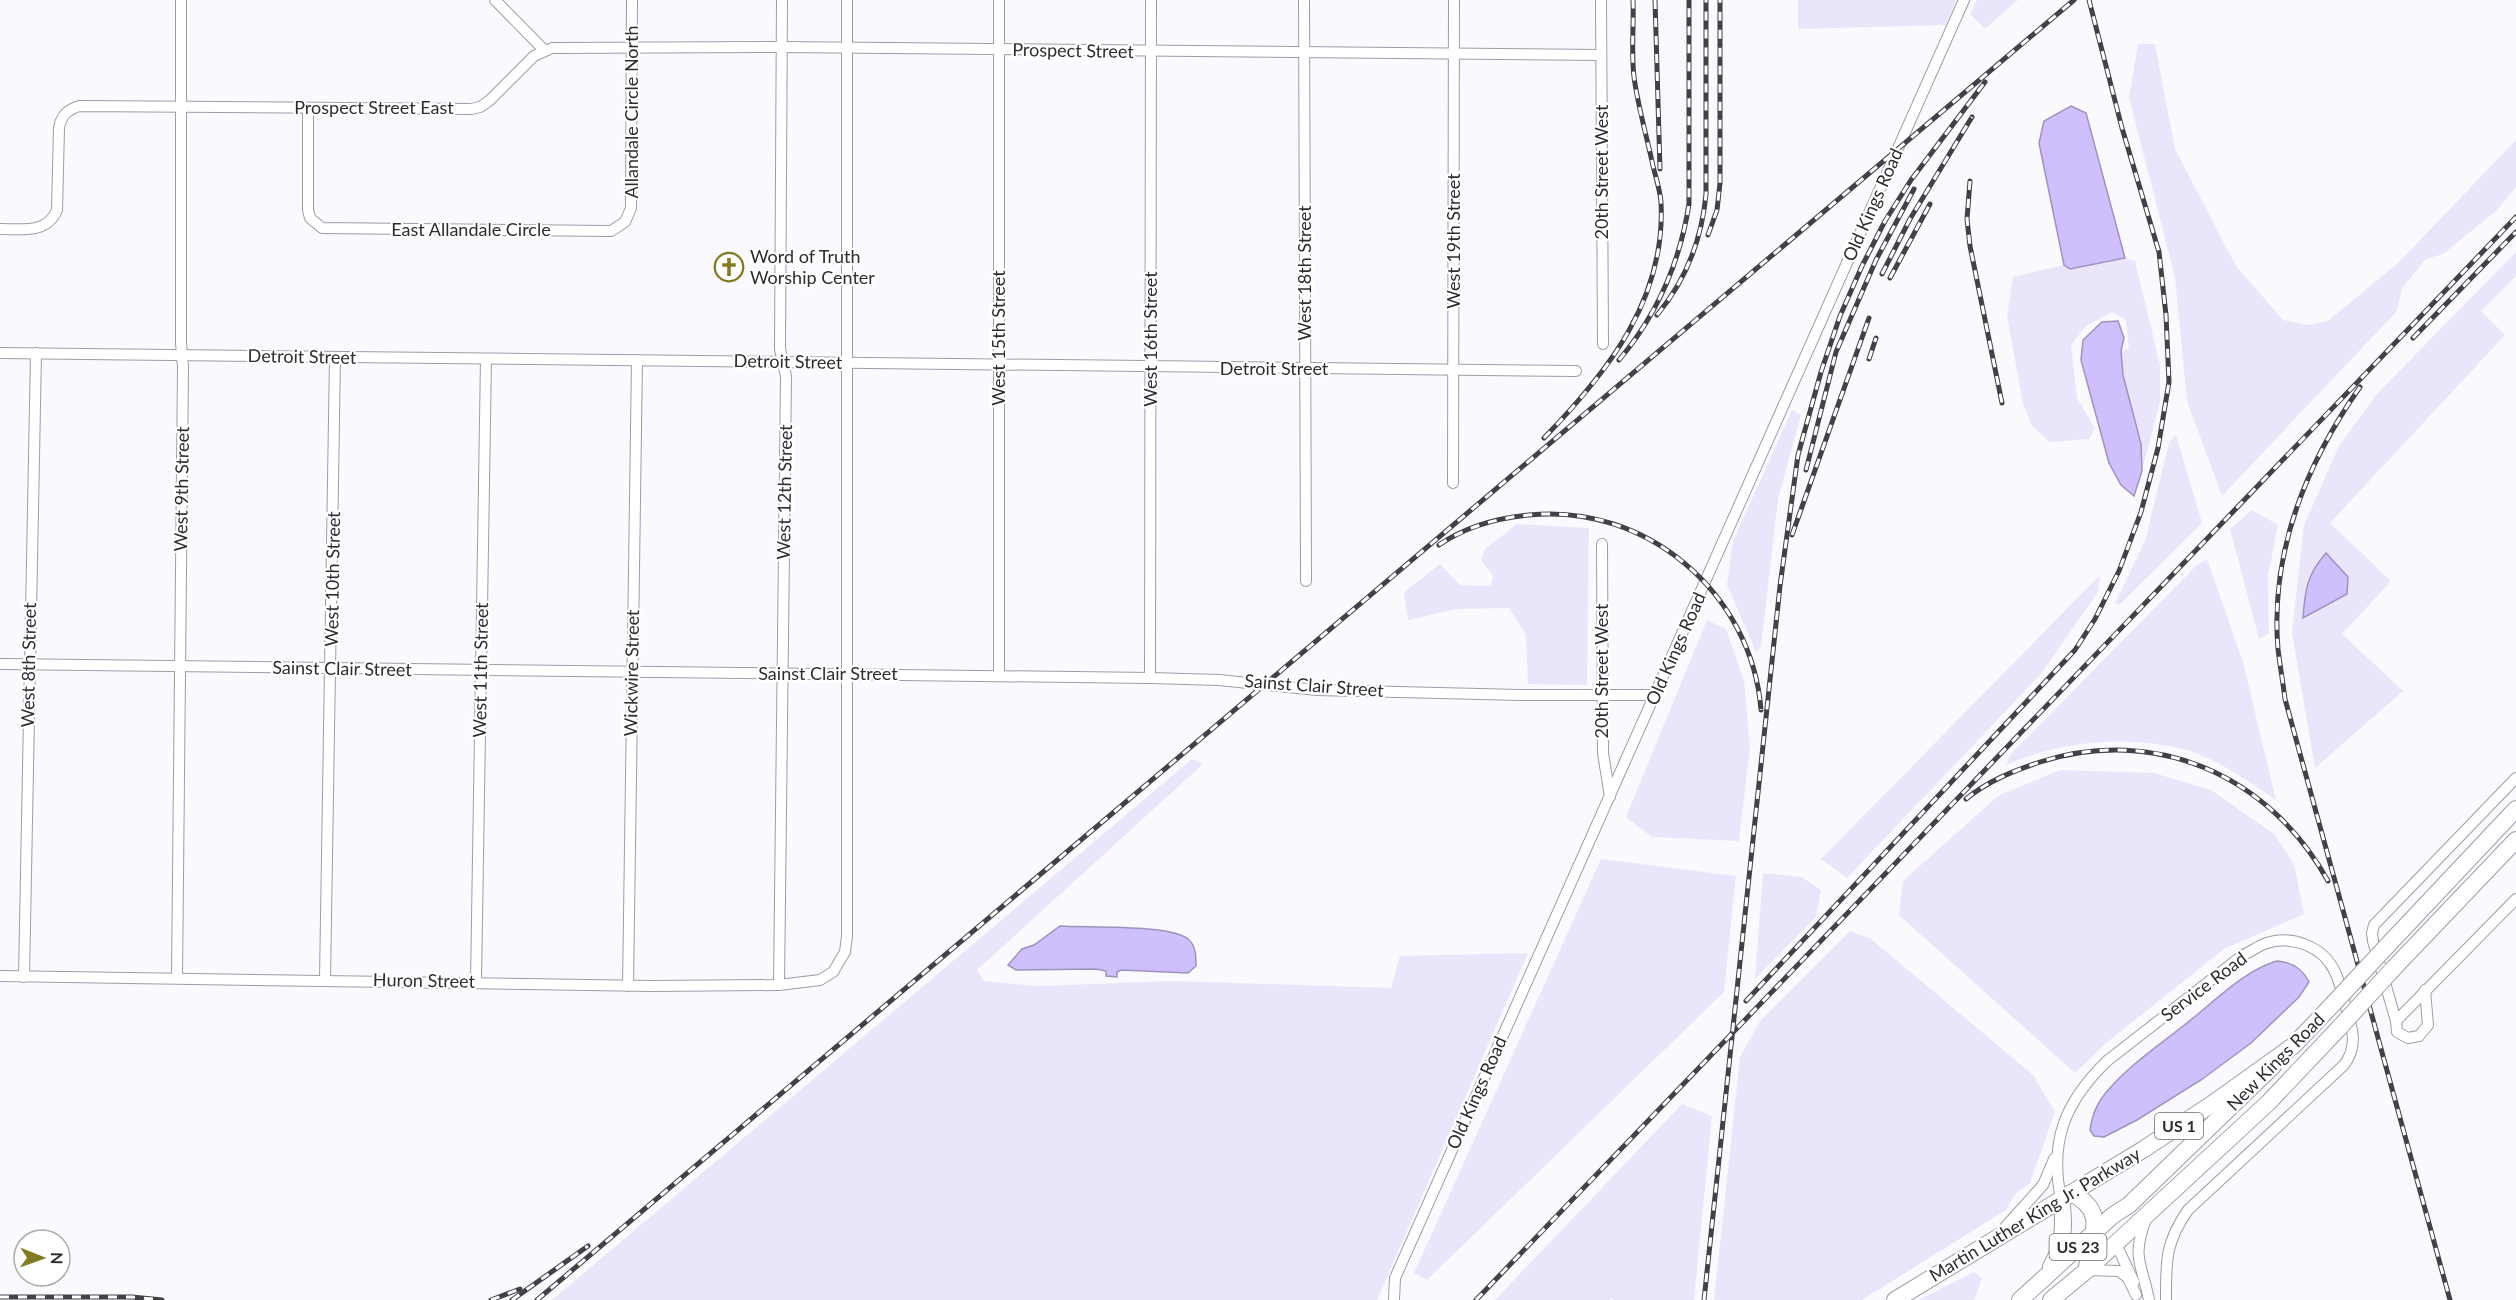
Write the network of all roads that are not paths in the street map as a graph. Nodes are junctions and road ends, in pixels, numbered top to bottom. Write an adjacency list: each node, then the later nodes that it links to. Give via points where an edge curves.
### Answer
1 (181, 0): 21 (street, West 9th Street)
2 (495, 0): 15 (street)
3 (632, 0): 12 (street, Allandale Circle North)
4 (782, 0): 13 (street, West 12th Street)
5 (847, 0): 14 (street)
6 (999, 0): 16 (street, West 15th Street)
7 (1151, 0): 17 (street, West 16th Street)
8 (1304, 0): 18 (street, West 18th Street)
9 (1454, 0): 19 (street, West 19th Street)
10 (1601, 0): 20 (street, 20th Street West)
11 (1964, 0): 53 (street, Old Kings Road)
12 (632, 47): 13 (street, Prospect Street); 15 (street, Prospect Street); 23 (street, Allandale Circle North, via 631,208)
13 (781, 47): 14 (street, Prospect Street); 32 (street, West 12th Street)
14 (847, 48): 16 (street, Prospect Street); 33 (street)
15 (544, 50): 22 (street, Prospect Street East, via 480,107)
16 (999, 51): 17 (street, Prospect Street); 34 (street, West 15th Street)
17 (1151, 52): 18 (street, Prospect Street); 35 (street, West 16th Street)
18 (1304, 53): 19 (street, Prospect Street); 36 (street, West 18th Street)
19 (1454, 53): 20 (street, Prospect Street); 37 (street, West 19th Street)
20 (1602, 55): 25 (street, 20th Street West)
21 (181, 108): 22 (street, Prospect Street East); 24 (street, via 69,109 59,128 54,217 42,228); 28 (street, West 9th Street)
22 (308, 108): 23 (street, East Allandale Circle, via 308,210 310,218 322,228 611,231)
23 (625, 222)
24 (0, 228)
25 (1603, 344)
26 (0, 353): 27 (street, Detroit Street)
27 (36, 353): 28 (street, Detroit Street); 43 (street, West 8th Street)
28 (183, 356): 29 (street, Detroit Street); 44 (street, West 9th Street)
29 (335, 357): 30 (street, Detroit Street); 45 (street, West 10th Street)
30 (486, 359): 31 (street, Detroit Street); 46 (street, West 11th Street)
31 (637, 360): 32 (street, Detroit Street); 47 (street, Wickwire Street)
32 (782, 361): 33 (street, Detroit Street); 48 (street, West 12th Street, via 786,376)
33 (848, 362): 34 (street, Detroit Street); 49 (street)
34 (999, 364): 35 (street, Detroit Street); 50 (street, West 15th Street)
35 (1152, 368): 36 (street, Detroit Street); 51 (street, West 16th Street)
36 (1305, 369): 37 (street, Detroit Street); 41 (street, West 18th Street)
37 (1454, 371): 38 (street, Detroit Street); 39 (street, West 19th Street)
38 (1576, 372)
39 (1453, 483)
40 (1602, 544): 52 (street, 20th Street West)
41 (1306, 581)
42 (0, 664): 43 (street, Sainst Clair Street)
43 (29, 664): 44 (street, Sainst Clair Street); 60 (street, West 8th Street)
44 (180, 666): 45 (street, Sainst Clair Street); 61 (street, West 9th Street)
45 (331, 669): 46 (street, Sainst Clair Street); 62 (street, West 10th Street)
46 (482, 670): 47 (street, Sainst Clair Street); 63 (street, West 11th Street)
47 (632, 672): 48 (street, Sainst Clair Street); 65 (street, Wickwire Street)
48 (783, 673): 49 (street, Sainst Clair Street); 64 (street, West 12th Street)
49 (848, 673): 50 (street, Sainst Clair Street); 64 (street, Huron Street, via 847,941 833,972 820,980)
50 (999, 675): 51 (street, Sainst Clair Street)
51 (1150, 678): 52 (street, Sainst Clair Street, via 1229,680 1317,690)
52 (1602, 695): 53 (street, Sainst Clair Street); 55 (street, 20th Street West, via 1603,753)
53 (1656, 695): 55 (street, Old Kings Road)
54 (2516, 778): 67 (street, via 2374,925 2373,941)
55 (1610, 797): 79 (street, Old Kings Road, via 1395,1278)
56 (2516, 809): 68 (main road, New Kings Road / US 1, bridge)
57 (2516, 840): 72 (main road, New Kings Road / US 1, bridge, via 2268,1103)
58 (2516, 899): 66 (street)
59 (0, 976): 60 (street, Huron Street)
60 (24, 976): 61 (street, Huron Street)
61 (177, 978): 62 (street, Huron Street)
62 (325, 980): 63 (street, Huron Street)
63 (476, 982): 65 (street, Huron Street)
64 (779, 985): 65 (street, Huron Street)
65 (627, 986)
66 (2425, 990): 67 (street); 67 (street, via 2428,1025 2419,1036 2408,1038 2397,1032)
67 (2396, 1021)
68 (2293, 1046): 70 (main road, Martin Luther King Jr. Parkway / US 1, via 2193,1117); 71 (main road, New Kings Road / US 23)
69 (2060, 1142): 70 (street, Service Road, via 2056,1175); 75 (street, via 2043,1185 2014,1220); 84 (street, Service Road, via 2074,1099 2088,1080 2243,955 2282,940 2299,942 2327,958 2336,973 2354,1046 2344,1065 2188,1210 2168,1246)
70 (2066, 1196): 73 (main road, via 2080,1198 2087,1205); 75 (main road, Martin Luther King Jr. Parkway / US 1); 77 (main road, via 2061,1245)
71 (2129, 1205): 73 (main road, New Kings Road / US 23); 74 (main road)
72 (2149, 1210): 74 (main road, New Kings Road / US 1); 83 (street, via 2137,1247 2139,1270)
73 (2096, 1231): 76 (main road); 77 (main road, New Kings Road / US 23)
74 (2115, 1242): 76 (main road, New Kings Road / US 1); 78 (street, via 2128,1267)
75 (1982, 1247): 80 (main road, Martin Luther King Jr. Parkway / US 1)
76 (2087, 1270): 78 (street, via 2119,1271 2128,1278); 82 (main road, New Kings Road / US 1)
77 (2044, 1278): 81 (main road, New Kings Road / US 23)
78 (2136, 1298)
79 (1394, 1300)
80 (1896, 1300)
81 (2020, 1300)
82 (2051, 1300)
83 (2149, 1300)
84 (2166, 1300)

